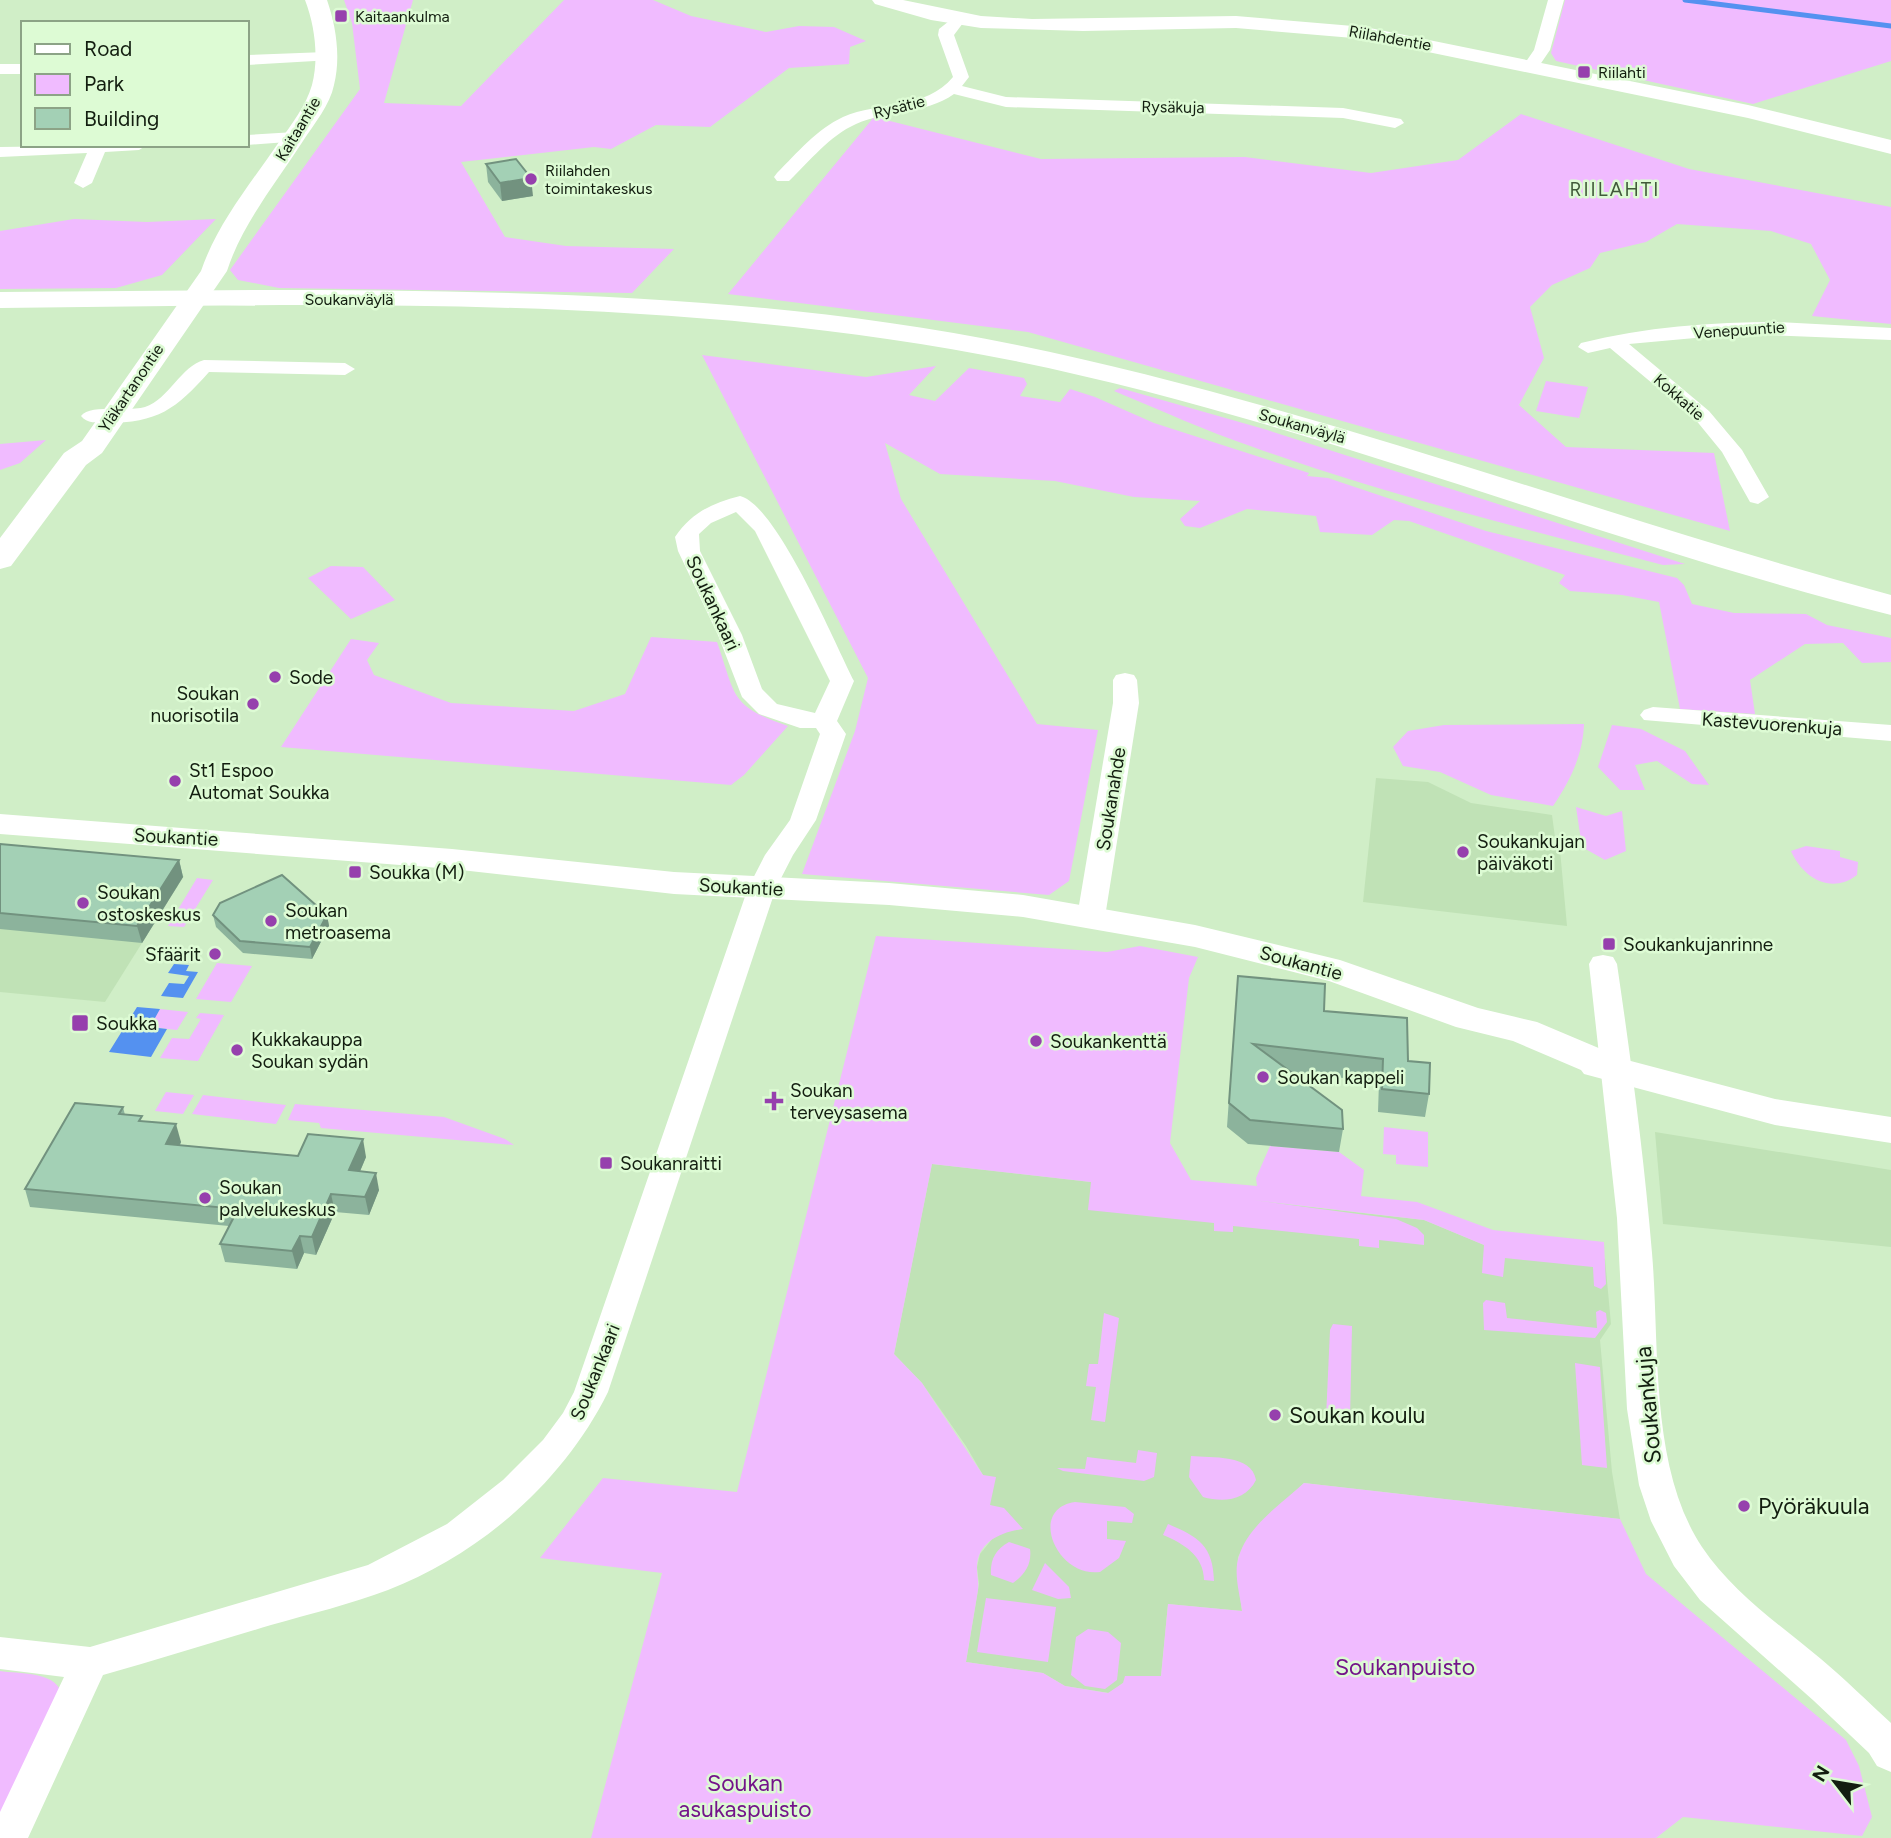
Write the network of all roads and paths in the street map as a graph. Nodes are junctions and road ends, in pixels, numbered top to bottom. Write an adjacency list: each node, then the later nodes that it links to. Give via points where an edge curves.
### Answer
1 (316, 0): 5 (main road, Kaitaantie)
2 (882, 0): 4 (street, Riilahdentie)
3 (1556, 0): 7 (street, via 1542,50)
4 (958, 19): 7 (street, Riilahdentie, via 1030,26 1299,25); 10 (street, via 946,35 960,65 961,77)
5 (327, 57): 6 (street); 12 (main road, Kaitaantie, via 323,86)
6 (248, 60)
7 (1531, 65): 15 (street, Riilahdentie)
8 (0, 69): 9 (street)
9 (21, 69)
10 (953, 89): 11 (street, Rysäkuja, via 1006,102 1343,113); 18 (street, Rysätie, via 930,100 850,121 823,138)
11 (1395, 123)
12 (295, 137): 13 (street); 21 (main road, Kaitaantie, via 223,244 199,261)
13 (248, 139)
14 (112, 147): 16 (street)
15 (1891, 147)
16 (98, 148): 17 (street); 19 (street)
17 (0, 152)
18 (783, 177)
19 (83, 183)
20 (0, 299): 21 (main road, Soukanväylä)
21 (175, 306): 22 (main road, Soukanväylä); 27 (main road, Yläkartanontie); 30 (main road, Soukanväylä, via 698,313 894,333 1011,353 1150,384 1393,453 1730,562)
22 (0, 314)
23 (1891, 334): 24 (street, Venepuuntie, via 1804,326)
24 (1613, 341): 25 (street, Venepuuntie); 28 (street, Kokkatie, via 1702,415 1731,450)
25 (1588, 347)
26 (345, 369): 27 (street, via 204,366 166,408 142,415)
27 (102, 416): 29 (main road, Yläkartanontie, via 92,447 75,459)
28 (1758, 497)
29 (0, 559)
30 (1891, 605)
31 (1125, 680): 37 (street, Soukanahde, via 1126,703)
32 (1653, 715): 34 (street, Kastevuorenkuja)
33 (824, 721): 33 (street, Soukankaari, via 842,681 765,528 740,503 710,513 694,523 686,537 689,551 730,635 751,692 768,709 800,720); 36 (street, Soukankaari, via 833,734 803,820)
34 (1891, 733)
35 (0, 824): 36 (street, Soukantie, via 368,851)
36 (762, 888): 37 (street, Soukantie, via 889,894); 42 (street, Soukankaari, via 609,1345 576,1422 555,1450 516,1490 460,1535 378,1578)
37 (1091, 917): 39 (street, Soukantie, via 1340,972 1469,1018 1517,1043)
38 (1603, 964): 39 (street, Soukankuja)
39 (1618, 1071): 40 (street, Soukantie, via 1775,1112); 43 (street, Soukankuja, via 1650,1458 1663,1504 1687,1556 1740,1618 1808,1671 1883,1741)
40 (1891, 1130)
41 (0, 1653): 42 (street, Soukankaari)
42 (90, 1663): 44 (street)
43 (1891, 1754)
44 (8, 1838)

